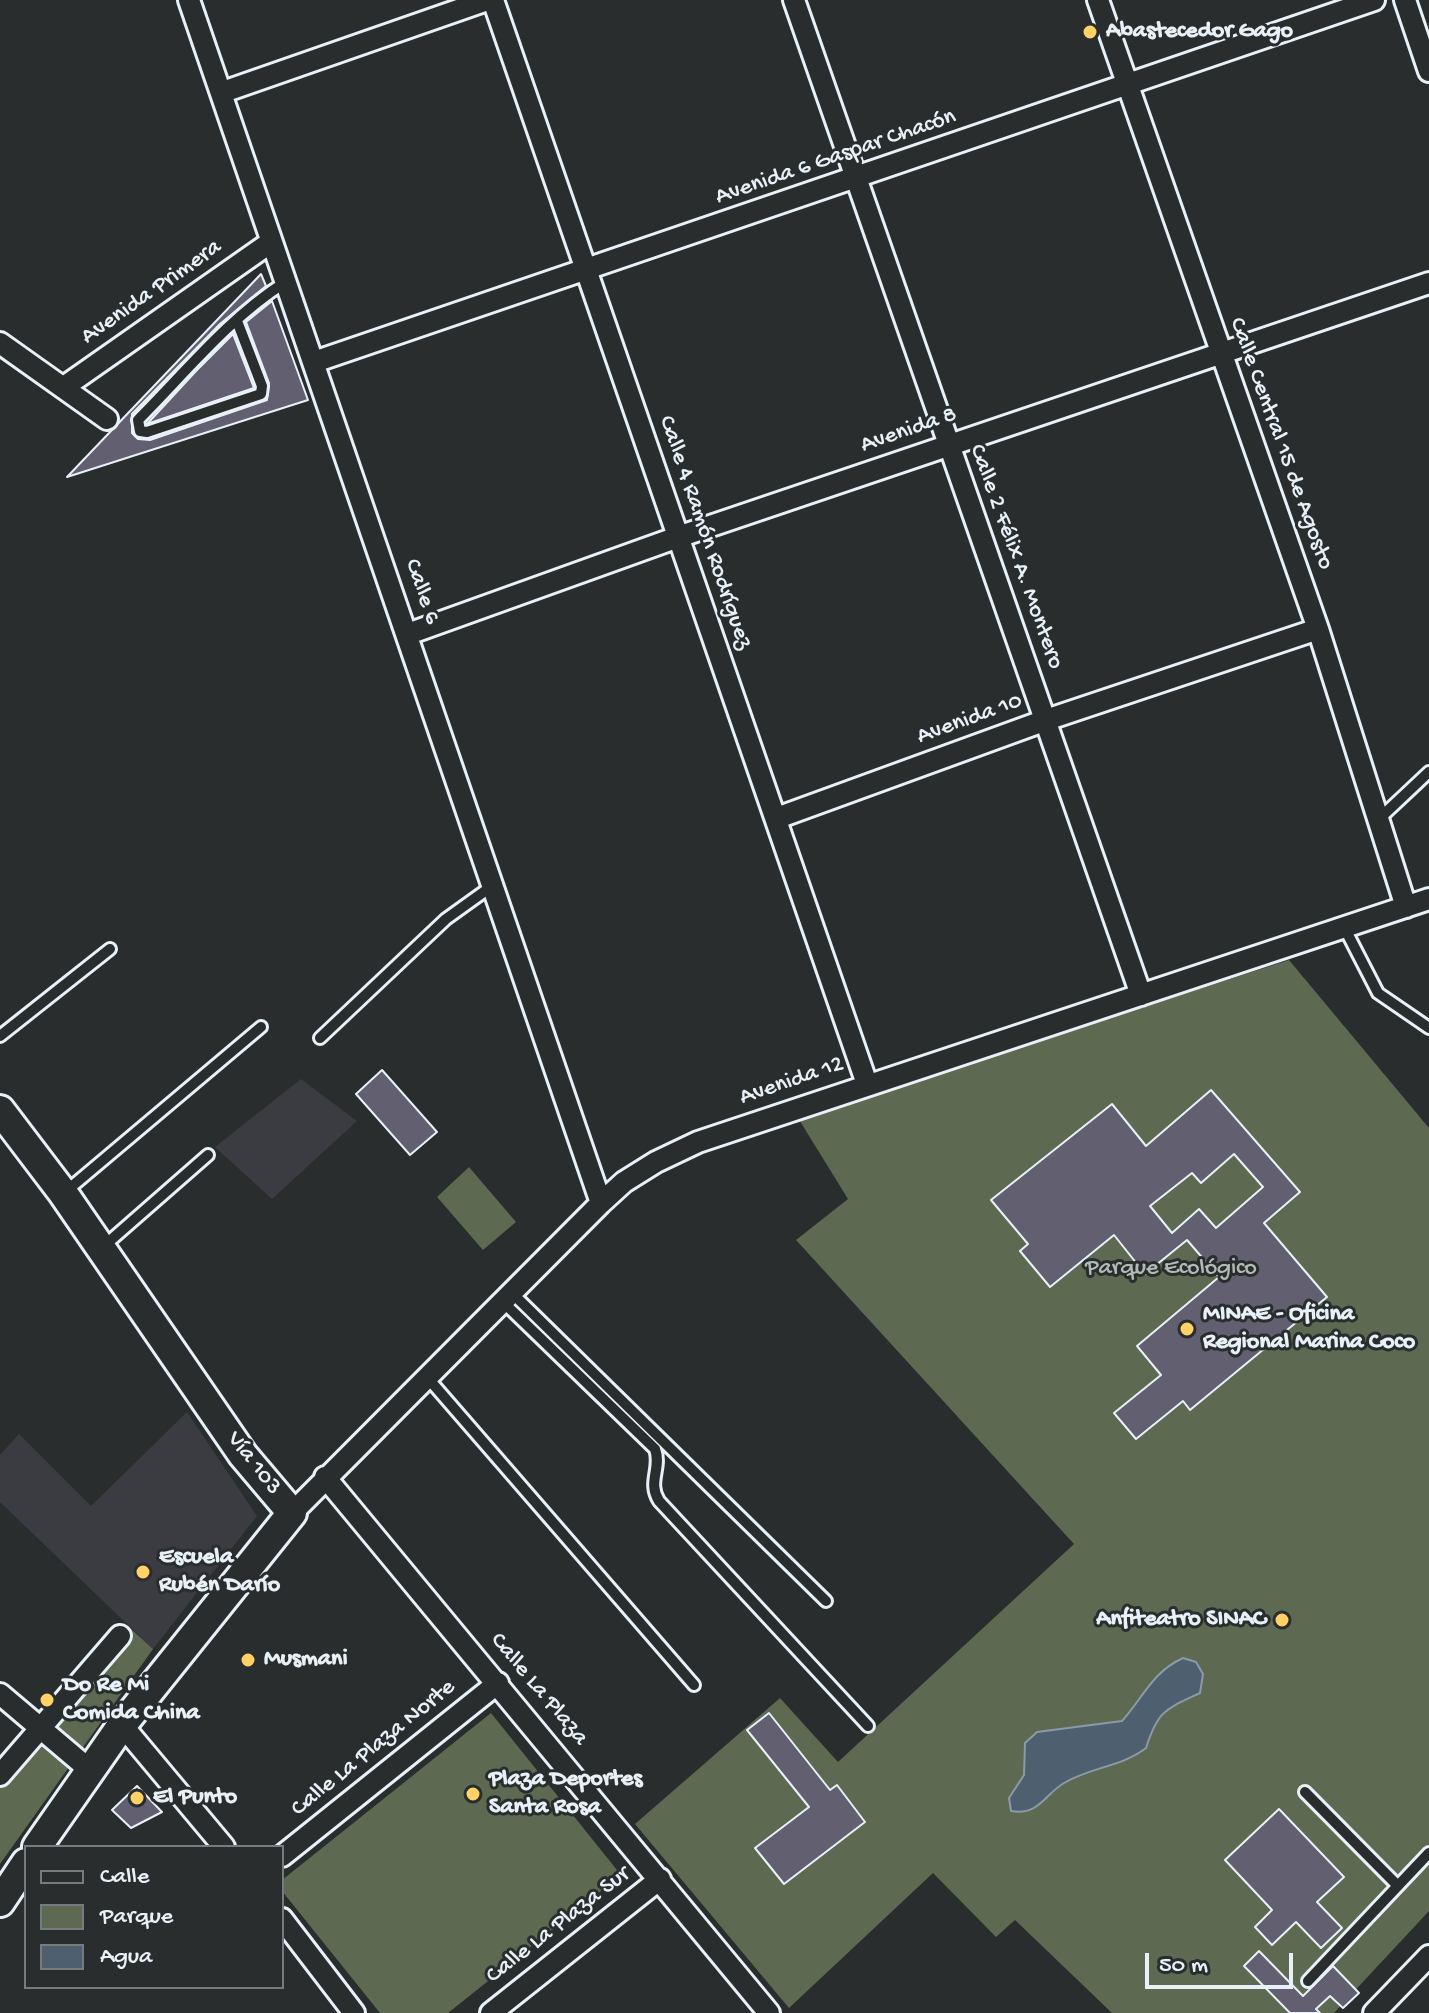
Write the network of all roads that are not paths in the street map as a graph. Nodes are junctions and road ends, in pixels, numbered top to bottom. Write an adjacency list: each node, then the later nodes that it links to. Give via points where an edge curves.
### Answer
1 (189, 0): 9 (street, Calle 6)
2 (490, 0): 9 (street); 12 (street, Calle 4 Ramón Rodríguez)
3 (794, 0): 10 (street, Calle 2 Félix A. Montero)
4 (1098, 0): 8 (street, Calle Central 15 de Agosto)
5 (1374, 0): 8 (street, Avenida 6 Gaspar Chacón)
6 (1405, 0): 7 (street)
7 (1429, 71)
8 (1127, 85): 10 (street, Avenida 6 Gaspar Chacón); 17 (street, Calle Central 15 de Agosto)
9 (223, 92): 11 (street, Calle 6)
10 (855, 178): 12 (street, Avenida 6 Gaspar Chacón); 21 (street, Calle 2 Félix A. Montero)
11 (271, 242): 13 (street, Calle 6); 19 (street, Avenida Primera)
12 (585, 273): 18 (street, Avenida 6 Gaspar Chacón); 22 (street, Calle 4 Ramón Rodríguez)
13 (284, 283): 15 (lane); 18 (street, Calle 6)
14 (1429, 283): 17 (street, Avenida 8)
15 (237, 321): 15 (lane, via 138,420 140,431 261,394)
16 (0, 343): 19 (street)
17 (1220, 355): 21 (street, Avenida 8); 23 (street, Calle Central 15 de Agosto)
18 (314, 362): 24 (street, Calle 6)
19 (64, 387): 20 (street)
20 (107, 419)
21 (947, 445): 22 (street, Avenida 8); 25 (street, Calle 2 Félix A. Montero)
22 (678, 537): 24 (street, Avenida 8); 27 (street, Calle 4 Ramón Rodríguez)
23 (1318, 629): 25 (street, Avenida 10); 28 (street, Calle Central 15 de Agosto)
24 (408, 634): 29 (street, Calle 6)
25 (1046, 720): 27 (street, Avenida 10); 34 (street, Calle 2 Félix A. Montero)
26 (1429, 772): 28 (lane)
27 (777, 818): 39 (street, Calle 4 Ramón Rodríguez)
28 (1379, 819): 31 (street, Calle Central 15 de Agosto)
29 (494, 885): 38 (lane, via 446,919); 43 (street, Calle 6)
30 (1429, 899): 31 (street, Avenida 12)
31 (1406, 907): 32 (street, Avenida 12)
32 (1344, 927): 34 (street, Avenida 12); 36 (lane, via 1378,993)
33 (110, 949): 37 (lane)
34 (1141, 995): 39 (street, Avenida 12)
35 (261, 1027): 42 (lane)
36 (1429, 1028)
37 (0, 1036)
38 (320, 1038)
39 (867, 1084): 43 (street, Avenida 12, via 698,1142 656,1162)
40 (0, 1110): 42 (main road, Vía 103)
41 (208, 1155): 44 (lane)
42 (63, 1193): 44 (main road, Vía 103)
43 (601, 1203): 45 (street, Avenida 12)
44 (101, 1249): 48 (main road, Vía 103, via 243,1455)
45 (507, 1297): 46 (street, Avenida 12); 49 (lane); 55 (lane, via 655,1449 652,1484 659,1501)
46 (426, 1376): 47 (street, Avenida 12); 52 (lane)
47 (325, 1477): 48 (street, Avenida 12); 51 (street, Calle La Plaza)
48 (292, 1513): 54 (main road, Vía 103)
49 (826, 1601)
50 (120, 1636): 56 (street)
51 (498, 1683): 63 (street, Calle La Plaza Norte); 65 (street, Calle La Plaza)
52 (694, 1685)
53 (0, 1694): 56 (street)
54 (122, 1725): 57 (main road, Vía 103); 61 (street)
55 (868, 1726)
56 (39, 1728): 57 (street); 58 (street)
57 (91, 1771): 60 (main road, Vía 103)
58 (0, 1775)
59 (1305, 1792): 66 (lane)
60 (38, 1845)
61 (222, 1845)
62 (1429, 1853): 66 (lane)
63 (284, 1854)
64 (24, 1865): 67 (main road)
65 (660, 1879): 73 (street, Calle La Plaza Sur); 74 (street, Calle La Plaza)
66 (1398, 1886): 70 (lane)
67 (3, 1890)
68 (284, 1922): 72 (street)
69 (1429, 1956): 71 (street)
70 (1308, 1981)
71 (1383, 2010)
72 (354, 2013)
73 (491, 2013)
74 (769, 2013)

